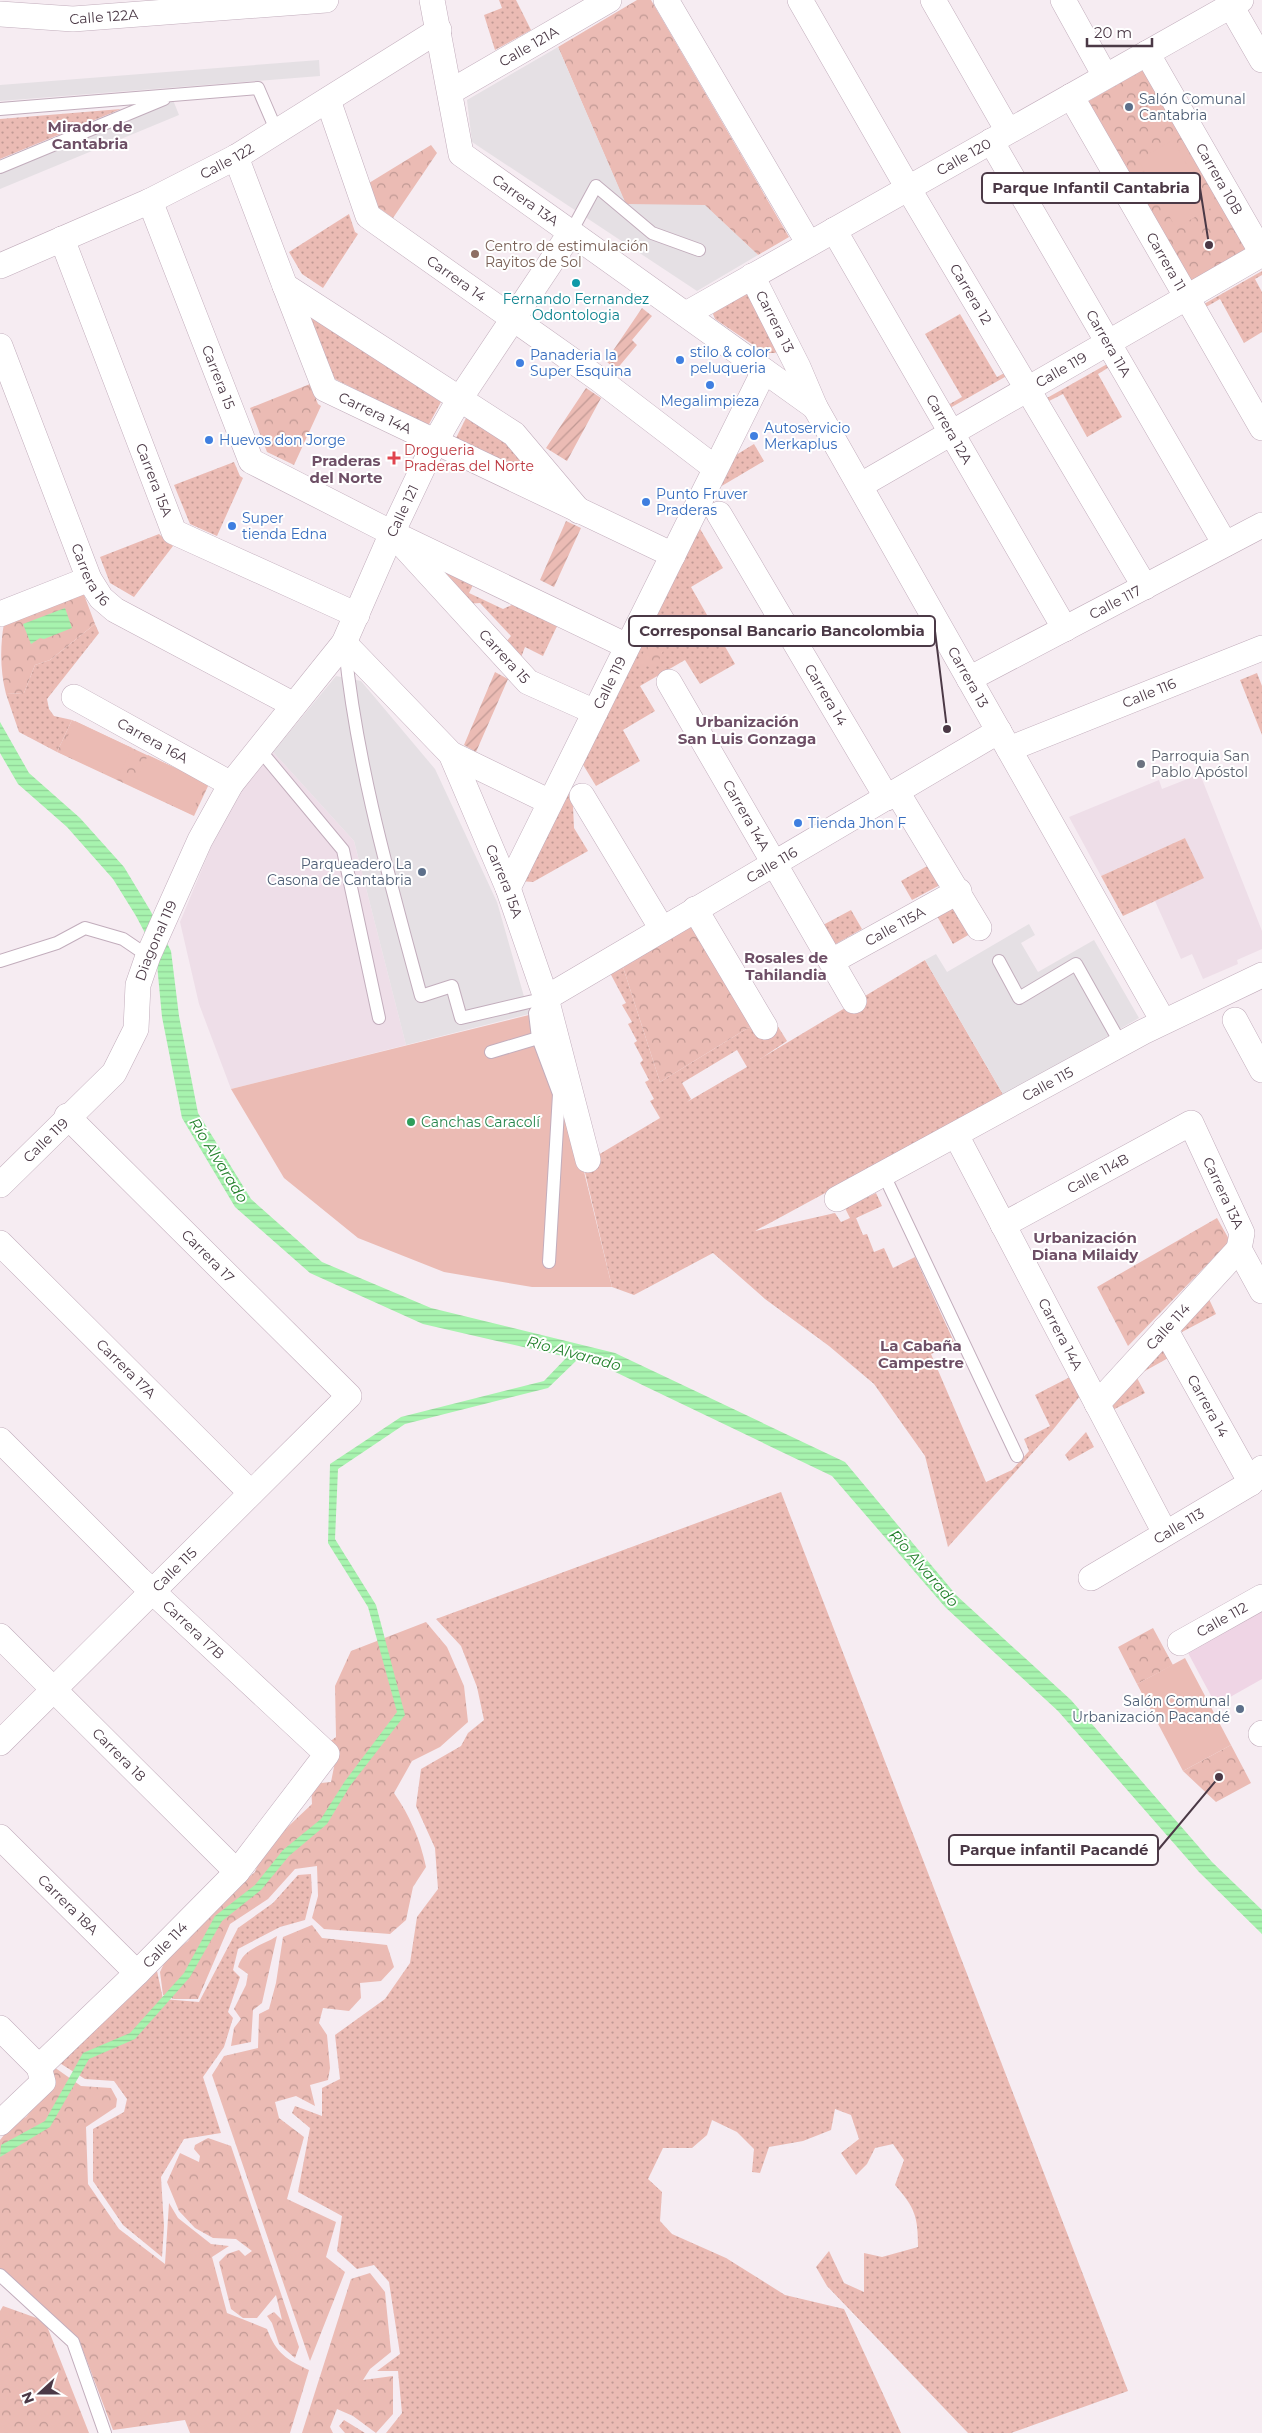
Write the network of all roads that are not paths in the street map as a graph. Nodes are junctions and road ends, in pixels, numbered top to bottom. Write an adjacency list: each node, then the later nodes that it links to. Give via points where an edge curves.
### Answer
1 (320, 0): 9 (street, Calle 122A)
2 (432, 0): 13 (street, Carrera 13A)
3 (609, 0): 17 (street, Calle 121A)
4 (666, 0): 31 (street)
5 (800, 0): 26 (street, Carrera 12)
6 (933, 0): 23 (street, Carrera 11A)
7 (1063, 0): 16 (street)
8 (1236, 3): 11 (street, Calle 120); 15 (street)
9 (225, 4): 10 (street, Calle 122A)
10 (128, 7): 12 (street, Calle 122A, via 73,19)
11 (1200, 10): 14 (street, Calle 120)
12 (0, 14)
13 (439, 30): 17 (street, Carrera 13A); 20 (street, Calle 122)
14 (1147, 53): 16 (street, Calle 120); 33 (street, Carrera 10B)
15 (1262, 60)
16 (1105, 76): 19 (street, Calle 120)
17 (450, 92): 29 (street, Carrera 13A, via 460,154)
18 (176, 94): 21 (lane); 22 (lane, via 258,88); 25 (lane)
19 (1071, 96): 23 (street, Calle 120); 37 (street, Carrera 11)
20 (328, 100): 22 (street, Calle 122); 39 (street, Carrera 14, via 368,216)
21 (0, 109)
22 (277, 132): 24 (street, Calle 122)
23 (999, 136): 26 (street, Calle 120); 40 (street, Carrera 11A)
24 (236, 157): 27 (street, Calle 122); 36 (street, Carrera 14A)
25 (0, 167)
26 (908, 188): 28 (street, Calle 120); 43 (street, Carrera 12)
27 (150, 201): 30 (street, Calle 122); 54 (street, Carrera 15, via 250,461)
28 (834, 230): 31 (street, Calle 120); 47 (street, Carrera 12A)
29 (571, 232): 32 (lane, via 596,186 652,233); 38 (street, Carrera 13A); 39 (street, Calle 121)
30 (62, 239): 34 (street, Calle 122); 60 (street, Carrera 15A, via 174,532)
31 (809, 244): 35 (street, Calle 120)
32 (699, 250)
33 (1262, 254): 37 (street, Calle 119)
34 (0, 266)
35 (752, 276): 38 (street, Calle 120); 45 (street, Carrera 13)
36 (286, 286): 44 (street, Carrera 14A); 48 (street, Carrera 14A, via 325,389)
37 (1187, 297): 40 (street, Calle 119); 46 (street, Carrera 11)
38 (686, 314): 42 (street, Carrera 13A)
39 (513, 319): 44 (street, Calle 121); 49 (street, Carrera 14, via 600,380)
40 (1108, 342): 43 (street, Calle 119); 55 (street, Carrera 11A)
41 (0, 346): 57 (street, Carrera 16)
42 (764, 371): 45 (street, Carrera 13A); 49 (street, Calle 119)
43 (1027, 388): 47 (street, Calle 119); 58 (street, Carrera 12)
44 (459, 400): 48 (street, Calle 121); 51 (street, Carrera 14A, via 514,434)
45 (815, 407): 50 (street, Carrera 13)
46 (1262, 428)
47 (950, 432): 50 (street, Calle 119); 61 (street, Carrera 12A)
48 (435, 442): 51 (street, Carrera 14A); 54 (street, Calle 121)
49 (715, 468): 56 (street, Calle 119)
50 (861, 485): 65 (street, Carrera 13)
51 (580, 510): 56 (street, Carrera 14A)
52 (719, 514): 74 (street, Carrera 14)
53 (1262, 525): 55 (street, Calle 117)
54 (392, 533): 60 (street, Calle 121); 63 (street, Carrera 15); 69 (street, Carrera 15, via 528,682)
55 (1225, 544): 58 (street, Calle 117)
56 (673, 554): 63 (street, Calle 119)
57 (89, 579): 59 (street); 68 (street, Carrera 16, via 101,598 115,610)
58 (1145, 587): 61 (street, Calle 117)
59 (0, 614)
60 (356, 614): 62 (street, Calle 121)
61 (1065, 629): 65 (street, Calle 117)
62 (344, 643): 68 (street, Calle 121); 72 (street, Carrera 15A); 88 (lane, via 375,826 421,996 452,986 461,1018)
63 (627, 646): 69 (street, Calle 119)
64 (1262, 648): 70 (street, Calle 116)
65 (969, 679): 70 (street, Carrera 13)
66 (669, 682): 77 (street, Carrera 14A)
67 (74, 696): 73 (street, Carrera 16A)
68 (294, 705): 71 (street, Calle 121)
69 (595, 712): 76 (street, Calle 119)
70 (1004, 740): 74 (street, Calle 116); 92 (street, Carrera 13)
71 (259, 749): 73 (street, Calle 121); 90 (lane, via 343,850)
72 (451, 754): 76 (street); 78 (street, Carrera 15A)
73 (231, 784): 83 (street, Diagonal 119, via 200,840)
74 (892, 795): 77 (street, Calle 116); 79 (street, Carrera 14)
75 (582, 796): 82 (street)
76 (550, 802): 78 (street, Calle 119)
77 (775, 863): 80 (street, Calle 116); 85 (street, Carrera 14A)
78 (508, 888): 88 (street, Carrera 15A)
79 (959, 891): 81 (street, Carrera 14); 85 (street, Calle 115A)
80 (695, 910): 82 (street, Calle 116); 93 (street)
81 (979, 928)
82 (662, 929): 88 (street, Calle 116)
83 (149, 953): 84 (lane, via 123,939 85,928 57,943); 98 (street, Diagonal 119, via 138,985 136,1029 114,1072)
84 (0, 961)
85 (832, 961): 89 (street, Carrera 14A)
86 (999, 961): 95 (lane, via 1019,998 1076,964)
87 (1262, 975): 92 (street, Calle 115)
88 (546, 998): 94 (lane, via 535,1013); 102 (street, Carrera 15A)
89 (854, 1001)
90 (379, 1018)
91 (1235, 1020): 97 (street)
92 (1163, 1022): 95 (street, Calle 115)
93 (764, 1027)
94 (538, 1038): 96 (lane); 109 (lane, via 560,1094)
95 (1121, 1044): 101 (street, Calle 115)
96 (491, 1052)
97 (1262, 1070)
98 (91, 1094): 99 (street, Calle 119)
99 (68, 1116): 104 (street, Calle 119); 112 (street, Carrera 17)
100 (1191, 1123): 106 (street, Calle 114B); 108 (street, Carrera 13A, via 1242,1233)
101 (956, 1135): 103 (street, Calle 115); 106 (street, Carrera 14A)
102 (588, 1160)
103 (884, 1175): 105 (street, Calle 115); 115 (lane)
104 (0, 1186)
105 (837, 1199)
106 (1003, 1225): 113 (street, Carrera 14A)
107 (0, 1243): 117 (street, Carrera 17A)
108 (1239, 1249): 110 (street, Carrera 13A); 111 (street, Calle 114)
109 (549, 1262)
110 (1262, 1291)
111 (1165, 1329): 113 (street, Calle 114); 116 (street, Carrera 14)
112 (348, 1396): 117 (street, Calle 115)
113 (1097, 1404): 118 (street, Carrera 14A)
114 (0, 1440): 120 (street, Carrera 17B)
115 (1018, 1456)
116 (1256, 1475): 118 (street, Calle 113)
117 (251, 1493): 120 (street, Calle 115)
118 (1165, 1532): 119 (street, Calle 113)
119 (1091, 1578)
120 (152, 1592): 124 (street, Calle 115); 126 (street, Carrera 17B)
121 (1262, 1597): 123 (street, Calle 112)
122 (0, 1636): 124 (street, Carrera 18)
123 (1180, 1643)
124 (54, 1690): 125 (street, Calle 115); 128 (street, Carrera 18)
125 (0, 1743)
126 (327, 1754): 128 (street, Calle 114)
127 (0, 1837): 129 (street, Carrera 18A)
128 (237, 1872): 129 (street, Calle 114)
129 (137, 1973): 131 (street, Calle 114)
130 (0, 2028): 131 (street)
131 (39, 2067): 132 (street, via 43,2082)
132 (0, 2123)
133 (0, 2275): 134 (lane, via 73,2342)
134 (105, 2433)

